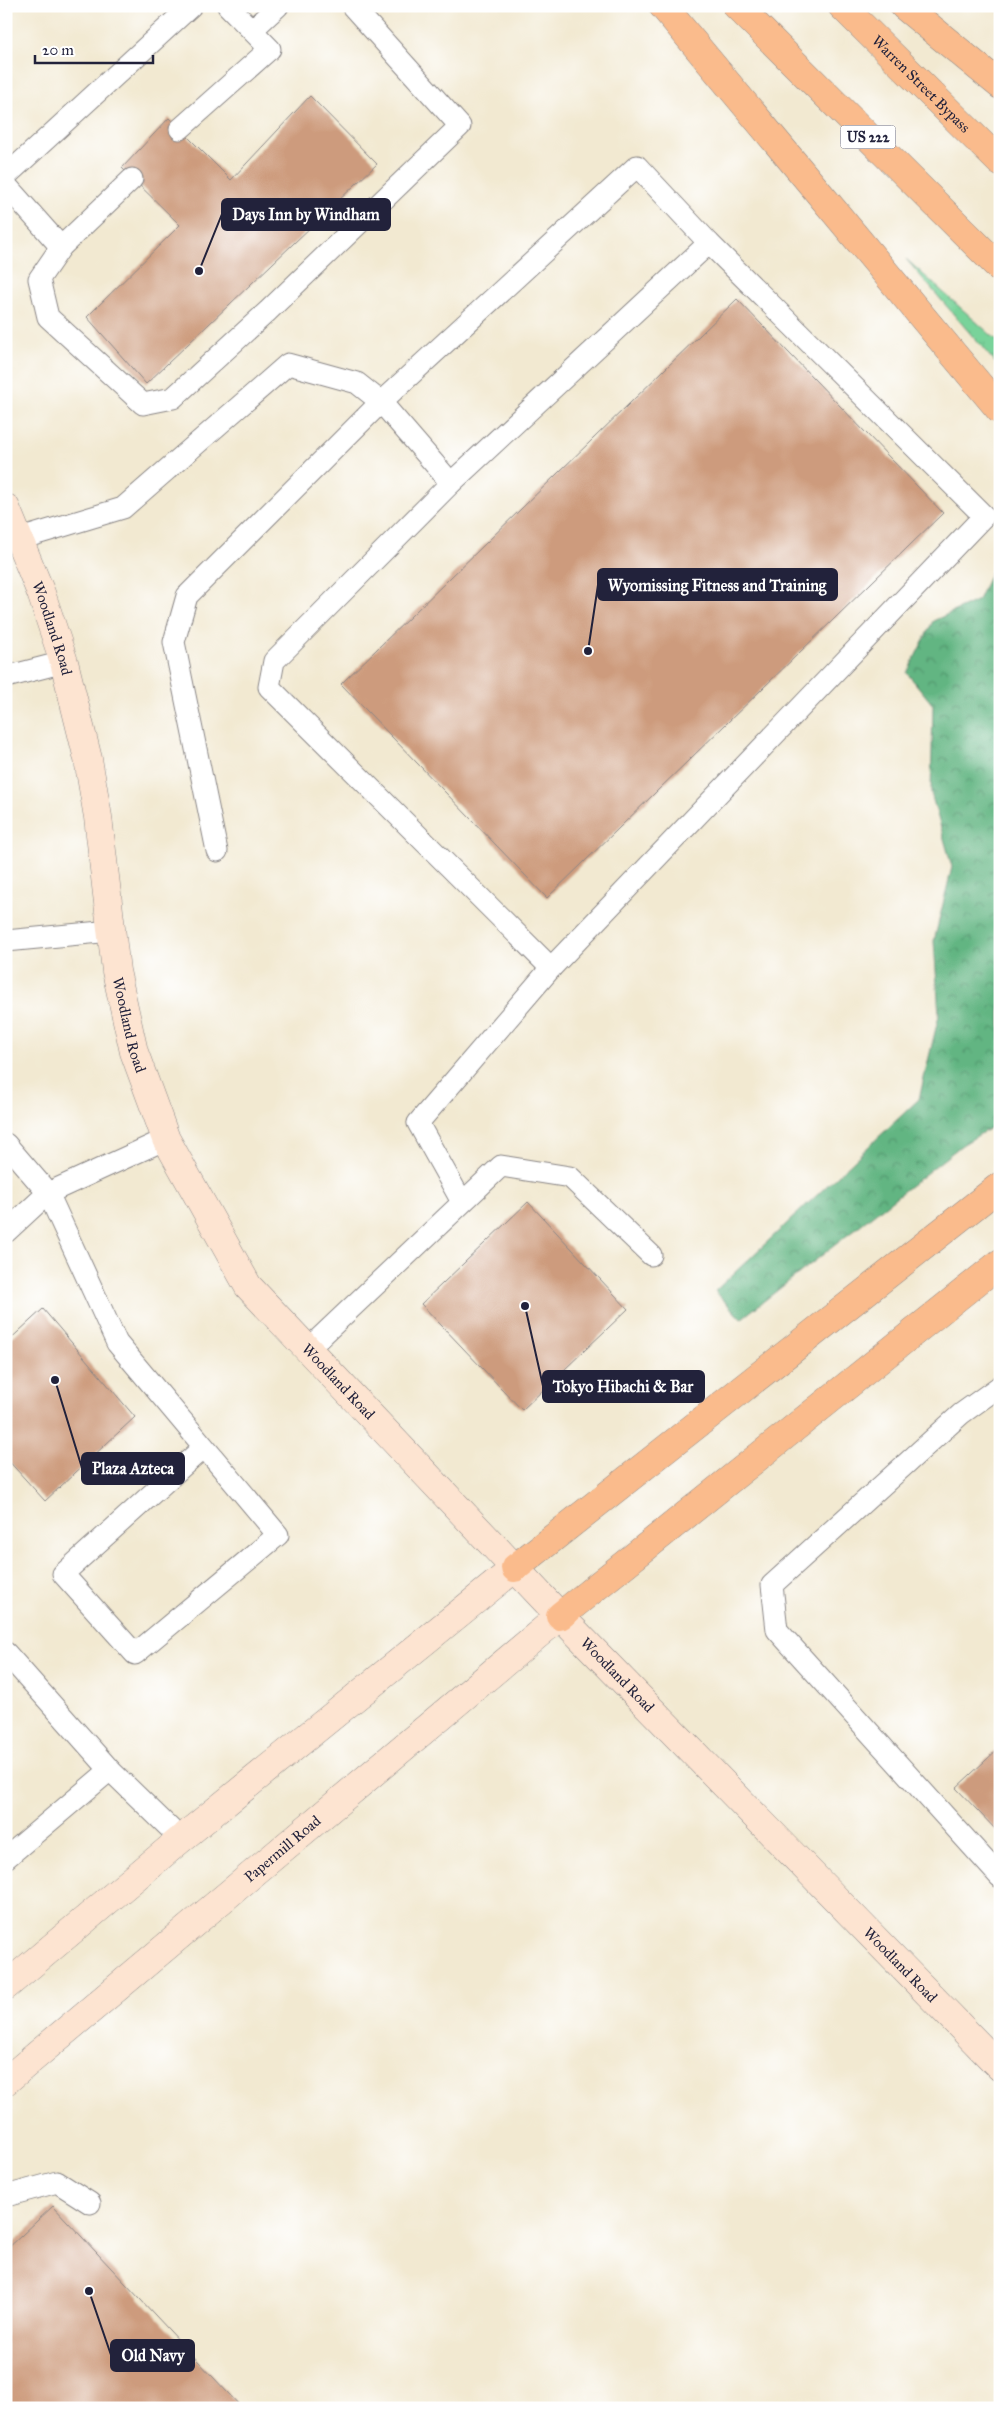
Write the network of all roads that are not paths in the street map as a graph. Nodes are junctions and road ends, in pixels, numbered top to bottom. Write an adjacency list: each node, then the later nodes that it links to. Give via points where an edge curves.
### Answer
1 (191, 6): 13 (lane)
2 (228, 6): 9 (lane)
3 (278, 6): 9 (lane)
4 (352, 6): 17 (lane, via 460,126 174,398 142,404 48,317 39,279)
5 (663, 6): 20 (highway)
6 (736, 6): 18 (highway, US 222)
7 (842, 6): 12 (highway, Warren Street Bypass)
8 (904, 6): 10 (highway)
9 (252, 30): 11 (lane, via 270,49)
10 (1000, 85)
11 (180, 129)
12 (1000, 162)
13 (6, 176)
14 (132, 178): 17 (lane)
15 (6, 185): 17 (lane)
16 (709, 243): 19 (lane, via 637,166); 21 (lane); 29 (lane, via 984,516)
17 (61, 247)
18 (1000, 268)
19 (380, 402): 21 (lane); 23 (lane, via 356,383 288,364 123,508); 26 (lane, via 187,596 174,642)
20 (1000, 410)
21 (451, 483): 29 (lane, via 274,661 269,687)
22 (6, 508): 23 (main road, Woodland Road)
23 (20, 539): 24 (main road, Woodland Road)
24 (64, 662): 25 (lane); 27 (main road, Woodland Road, via 90,769)
25 (6, 677)
26 (217, 851)
27 (111, 930): 28 (lane); 30 (main road, Woodland Road, via 116,971 134,1052)
28 (6, 941)
29 (551, 968): 34 (lane, via 418,1123)
30 (166, 1139): 33 (lane); 38 (main road, Woodland Road, via 248,1286)
31 (6, 1144): 33 (lane)
32 (1000, 1186): 41 (highway)
33 (48, 1193): 35 (lane); 40 (lane, via 117,1343)
34 (462, 1202): 36 (lane, via 501,1166 570,1177); 38 (lane)
35 (6, 1232)
36 (651, 1255)
37 (1000, 1263): 42 (highway)
38 (308, 1349): 41 (main road, Woodland Road)
39 (1000, 1386): 47 (lane, via 961,1414 772,1585 777,1630)
40 (204, 1447): 40 (lane, via 278,1535 135,1654 63,1574)
41 (515, 1568): 42 (main road, Woodland Road); 45 (main road)
42 (560, 1616): 49 (main road, Woodland Road); 50 (main road, Papermill Road)
43 (6, 1653): 44 (lane)
44 (110, 1770): 45 (lane); 46 (lane)
45 (181, 1839): 48 (main road)
46 (6, 1858)
47 (1000, 1877)
48 (6, 1986)
49 (1000, 2067)
50 (6, 2081)
51 (6, 2196): 52 (lane, via 57,2182)
52 (90, 2204)

